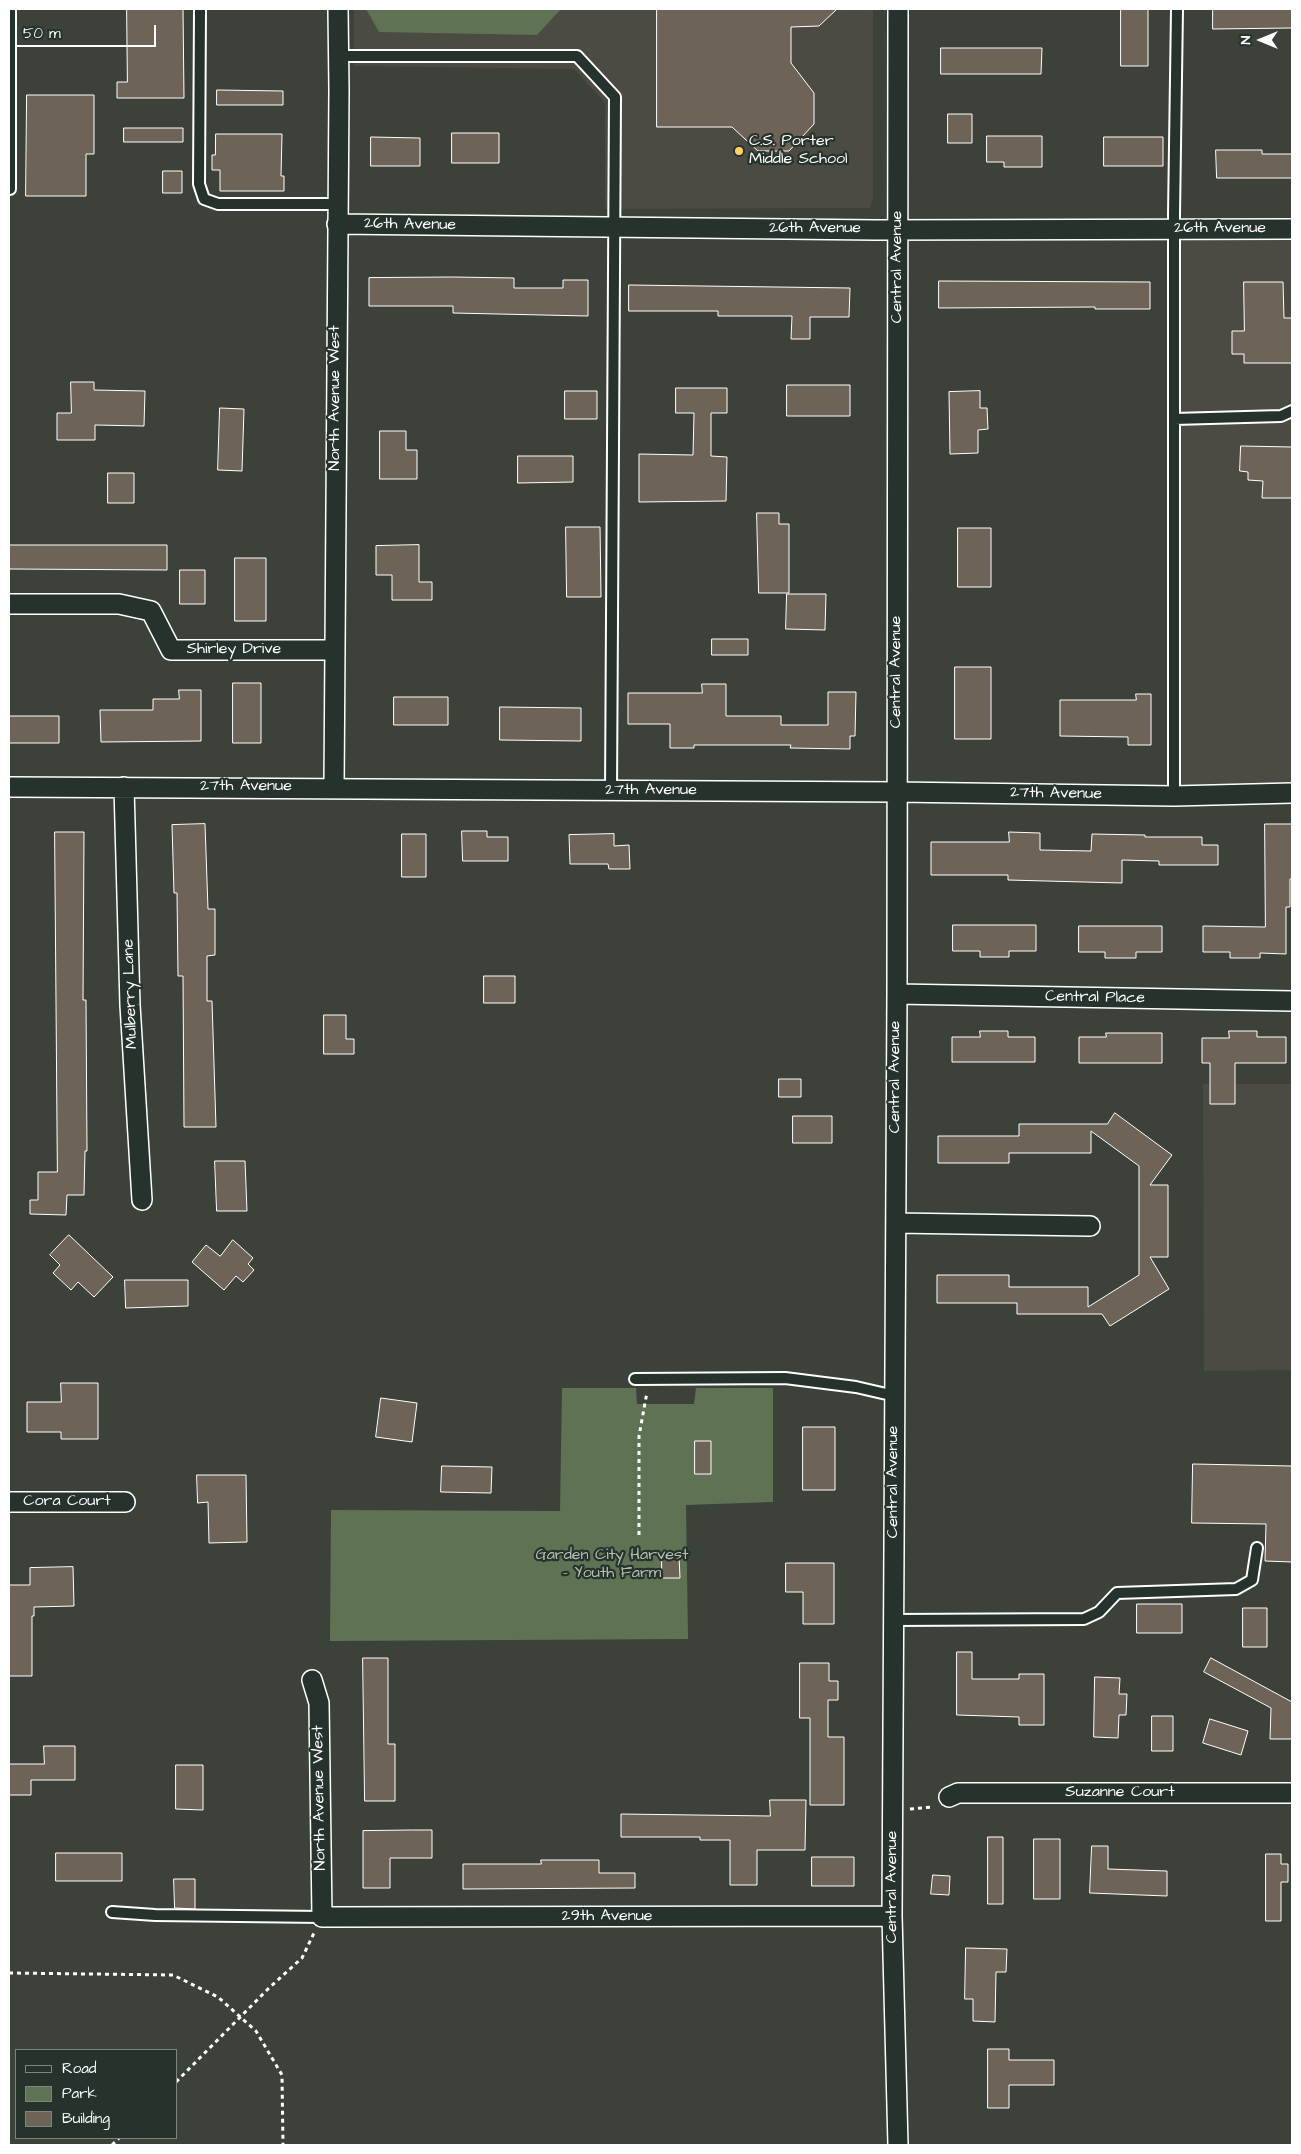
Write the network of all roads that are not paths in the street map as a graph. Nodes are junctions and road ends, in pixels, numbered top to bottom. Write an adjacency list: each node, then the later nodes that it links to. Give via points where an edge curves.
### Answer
1 (10, 9): 7 (lane)
2 (200, 9): 8 (lane, via 199,184 204,199 218,204)
3 (338, 9): 6 (street, North Avenue West)
4 (898, 9): 13 (street, Central Avenue)
5 (1177, 9): 11 (lane)
6 (338, 56): 8 (street, North Avenue West); 10 (lane, via 578,56 616,97)
7 (10, 189)
8 (337, 204): 9 (street, North Avenue West)
9 (337, 224): 10 (street, 26th Avenue); 17 (street, North Avenue West)
10 (614, 228): 13 (street, 26th Avenue); 21 (lane)
11 (1174, 229): 12 (street, 26th Avenue); 13 (street, 26th Avenue); 15 (lane)
12 (1292, 229)
13 (898, 230): 22 (street, Central Avenue)
14 (1292, 411): 15 (lane, via 1281,416)
15 (1174, 419): 24 (lane)
16 (9, 604): 17 (street, Shirley Drive, via 119,604 151,611 171,650)
17 (334, 650): 20 (street, North Avenue West)
18 (9, 787): 19 (street, 27th Avenue)
19 (124, 787): 20 (street, 27th Avenue); 27 (street, Mulberry Lane, via 130,1005)
20 (334, 788): 21 (street, 27th Avenue)
21 (611, 791): 22 (street, 27th Avenue)
22 (897, 792): 24 (street, 27th Avenue); 25 (street, Central Avenue)
23 (1292, 793): 24 (street, 27th Avenue)
24 (1174, 796)
25 (897, 994): 26 (street, Central Place); 28 (street, Central Avenue)
26 (1292, 1001)
27 (142, 1200)
28 (896, 1223): 29 (street); 31 (street, Central Avenue)
29 (1090, 1226)
30 (635, 1380): 31 (lane, via 786,1378 856,1387)
31 (895, 1396): 35 (street, Central Avenue)
32 (9, 1502): 33 (street, Cora Court)
33 (125, 1502)
34 (1257, 1548): 35 (lane, via 1252,1580 1236,1589 1117,1592 1100,1612 1084,1620)
35 (894, 1620): 40 (street, Central Avenue)
36 (312, 1680): 41 (street, North Avenue West, via 319,1702)
37 (1292, 1793): 38 (street, Suzanne Court, via 958,1793)
38 (949, 1797)
39 (112, 1912): 41 (lane)
40 (892, 1916): 41 (street, 29th Avenue); 42 (street, Central Avenue)
41 (322, 1917)
42 (898, 2145)

